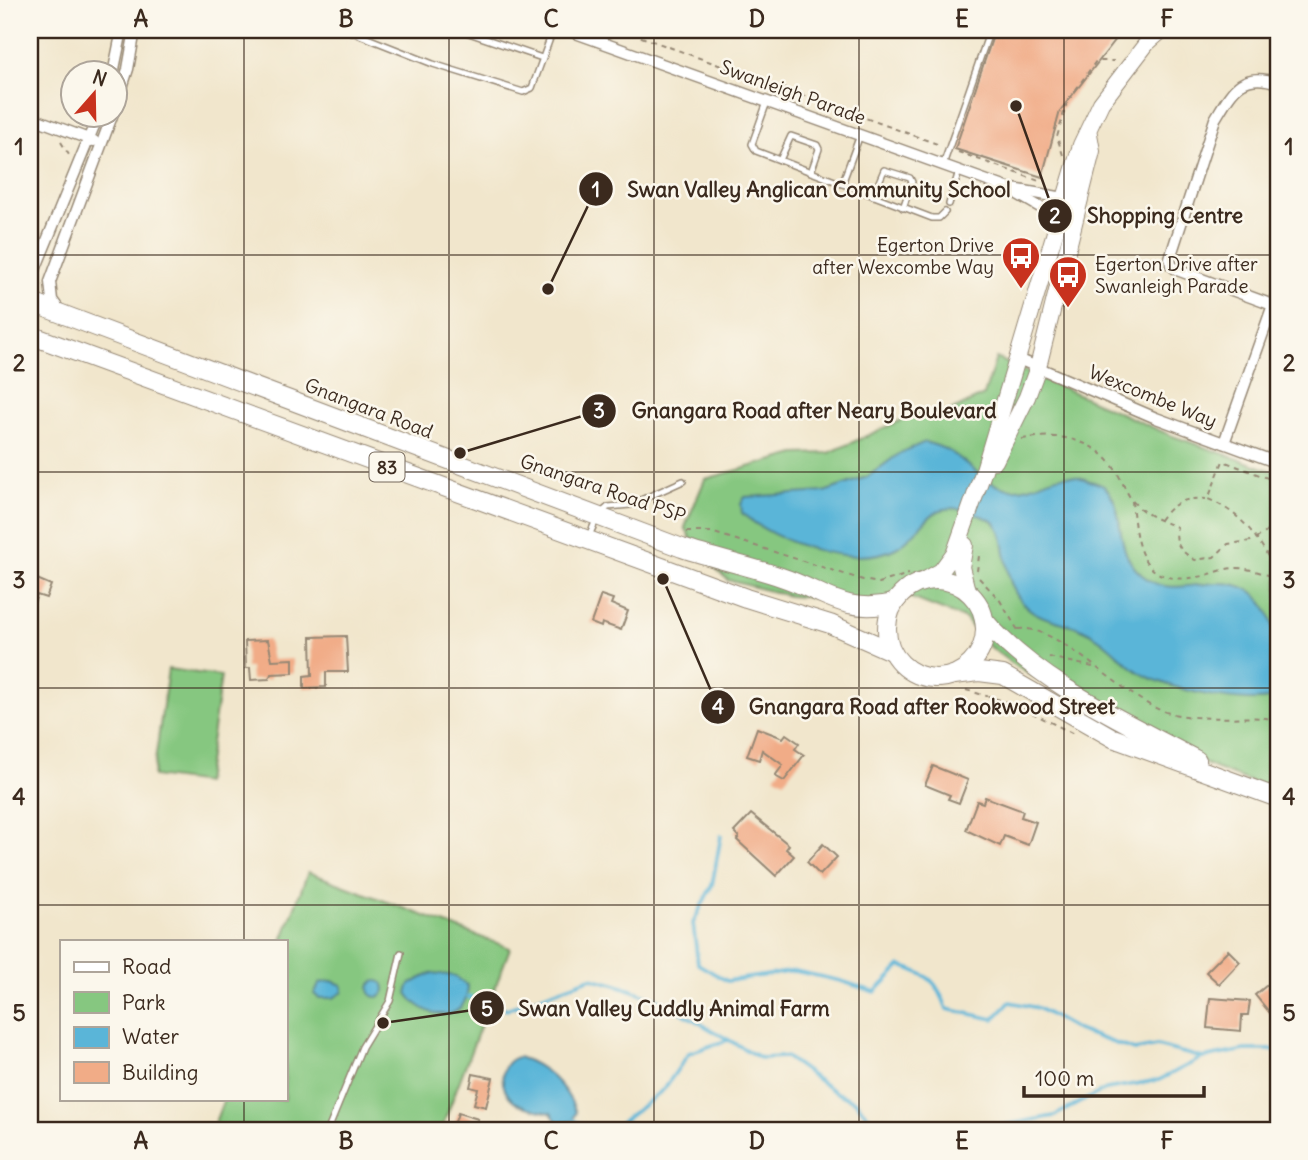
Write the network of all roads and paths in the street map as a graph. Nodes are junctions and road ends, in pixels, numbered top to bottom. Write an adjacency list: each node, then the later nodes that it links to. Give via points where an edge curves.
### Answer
1 (122, 30): 12 (street)
2 (135, 30): 13 (street)
3 (346, 30): 11 (lane, via 523,92 532,88)
4 (460, 30): 11 (lane)
5 (553, 30): 11 (lane)
6 (567, 30): 16 (street, Swanleigh Parade)
7 (622, 30): 26 (path)
8 (990, 30): 26 (lane)
9 (1162, 30): 10 (street)
10 (1138, 33): 14 (street)
11 (542, 58)
12 (116, 60)
13 (130, 60)
14 (1127, 68): 22 (street, via 1101,103); 27 (path, via 1113,61 1096,61 1079,83 1066,102 1059,128 1057,141)
15 (1278, 83): 46 (street, via 1253,78 1241,83 1227,99 1215,119 1170,258 1177,271)
16 (767, 102): 23 (street, Swanleigh Parade); 29 (lane, via 752,146)
17 (30, 117): 18 (street)
18 (60, 128)
19 (65, 130): 24 (street); 28 (path, via 61,141)
20 (93, 130): 24 (street)
21 (108, 130): 25 (street)
22 (1089, 134): 37 (street); 41 (street, via 1092,151)
23 (860, 135): 30 (street, Swanleigh Parade); 33 (lane)
24 (89, 140): 25 (street); 43 (street)
25 (103, 145): 47 (street, via 50,282 52,300)
26 (949, 148): 30 (lane); 34 (path)
27 (1063, 157)
28 (71, 158)
29 (780, 160): 32 (lane); 32 (lane, via 791,136 817,145)
30 (943, 165): 31 (street, Swanleigh Parade)
31 (959, 171): 35 (street, Swanleigh Parade); 38 (lane)
32 (811, 172): 33 (lane)
33 (842, 184): 36 (lane)
34 (1048, 184)
35 (1007, 188): 37 (street, Swanleigh Parade); 42 (street, Swanleigh Parade)
36 (873, 196): 39 (lane); 39 (lane, via 884,170 910,178)
37 (1064, 198): 41 (street); 42 (street)
38 (949, 204)
39 (903, 208): 40 (lane, via 932,218)
40 (945, 212)
41 (1077, 213): 42 (street); 50 (street)
42 (1057, 216): 49 (street)
43 (30, 282)
44 (1278, 291): 46 (street)
45 (30, 302): 47 (main road, Gnangara Road / 83)
46 (1276, 306): 52 (street)
47 (68, 317): 59 (main road, Gnangara Road / 83)
48 (30, 335): 65 (main road, 83)
49 (1016, 358): 50 (street, Wexcombe Way); 54 (street)
50 (1038, 367): 52 (street, Wexcombe Way); 54 (street)
51 (1021, 439): 58 (path, via 1063,436 1097,451 1111,464)
52 (1224, 443): 53 (street, Wexcombe Way)
53 (1278, 463)
54 (987, 472): 62 (street)
55 (682, 481): 59 (lane, via 630,505 608,506)
56 (1278, 482): 57 (path, via 1223,461)
57 (1208, 499): 61 (path, via 1184,500 1169,508); 64 (path, via 1241,518)
58 (1132, 500): 61 (path); 68 (path, via 1141,555 1151,569 1164,576 1193,578 1233,568)
59 (598, 516): 65 (lane); 72 (main road, Gnangara Road / 83, via 784,578 817,595)
60 (1278, 520): 64 (path)
61 (1160, 521): 64 (path, via 1177,527 1179,548 1195,560 1213,557 1228,544)
62 (969, 522): 66 (street); 67 (street, via 947,565)
63 (681, 532): 69 (path, Gnangara Road PSP, via 711,532)
64 (1257, 538): 68 (path)
65 (587, 541): 78 (main road, 83, via 830,624)
66 (961, 570): 70 (street); 74 (path, via 988,585)
67 (918, 576): 69 (path, Gnangara Road PSP); 70 (main road, via 953,583); 71 (main road, 83)
68 (1278, 578)
69 (866, 580): 72 (path)
70 (967, 592): 73 (main road, 83)
71 (894, 603): 72 (main road, Gnangara Road / 83); 78 (main road, via 887,618)
72 (866, 607)
73 (984, 620): 76 (main road, 83); 80 (main road, via 985,637 979,653)
74 (1018, 628): 75 (path); 76 (path); 79 (path, via 1063,643)
75 (1023, 638)
76 (1003, 642): 83 (main road, 83, via 1122,720)
77 (1041, 654): 79 (path)
78 (888, 656): 80 (main road, 83, via 911,672); 80 (path, via 915,682)
79 (1093, 667): 81 (path, via 1161,710)
80 (955, 684): 82 (path, via 1014,704); 83 (main road, 83, via 979,672 1003,675 1113,738)
81 (1278, 721)
82 (1077, 735)
83 (1247, 785): 84 (main road, 83)
84 (1278, 798)
85 (401, 953): 86 (lane, via 390,1002 362,1047)
86 (328, 1130)

